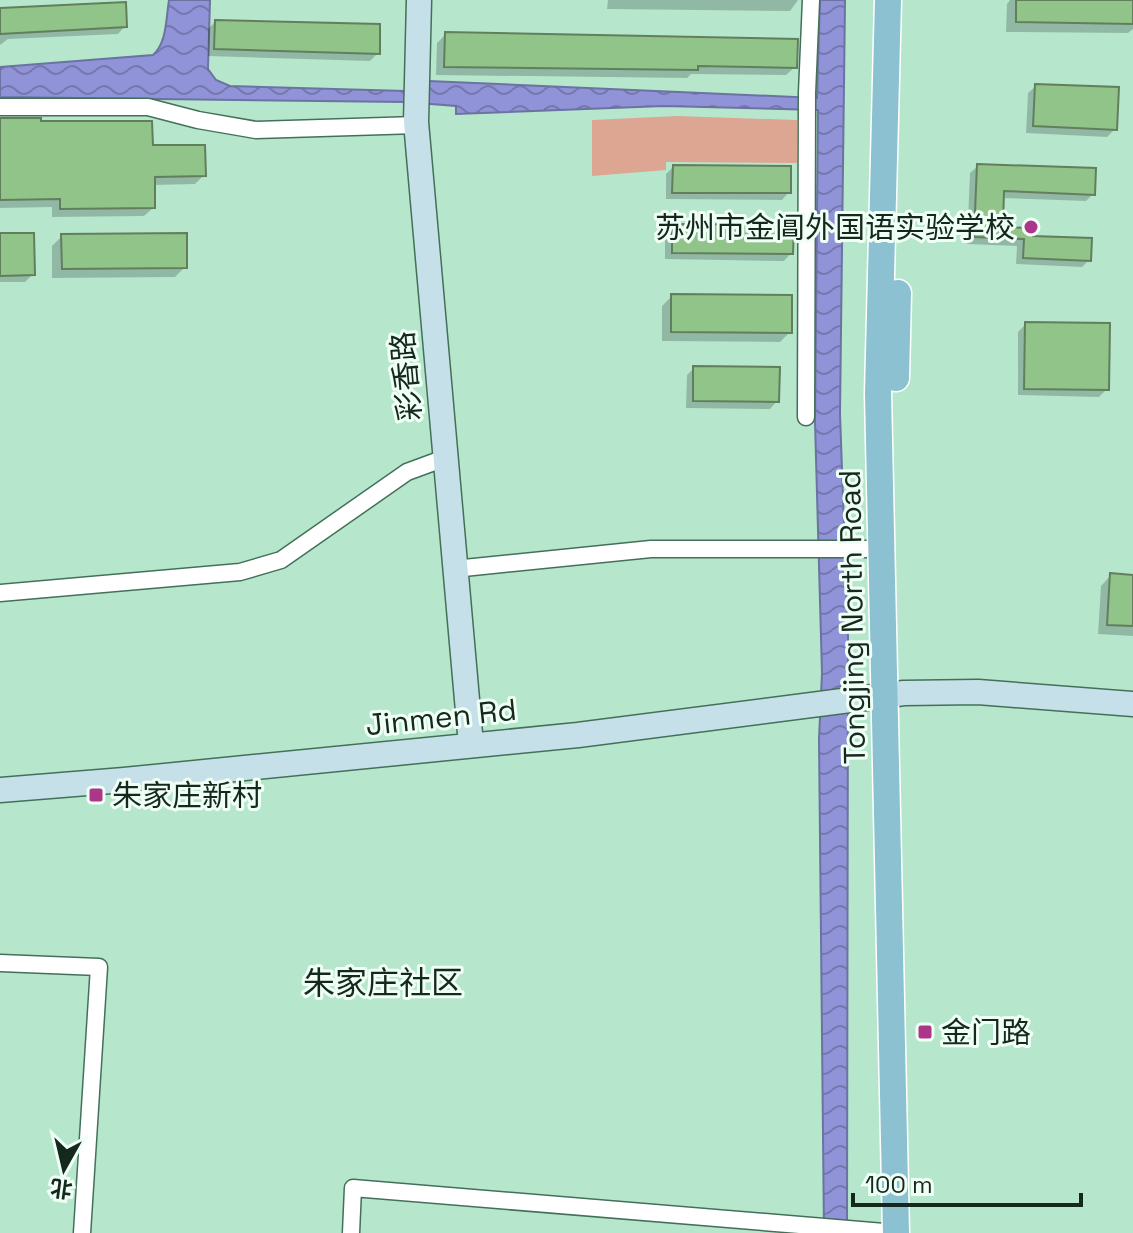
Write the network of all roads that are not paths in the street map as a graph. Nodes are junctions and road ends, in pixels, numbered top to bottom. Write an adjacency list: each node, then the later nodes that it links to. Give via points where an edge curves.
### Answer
1 (419, 0): 6 (main road, 彩香路)
2 (811, 0): 7 (street)
3 (888, 0): 9 (main road, Tongjing North Road, via 878,344)
4 (905, 0): 12 (main road, Tongjing North Road)
5 (0, 107): 6 (street, via 148,107 256,130)
6 (417, 124): 8 (main road, 彩香路)
7 (806, 417)
8 (445, 458): 10 (main road, 彩香路); 11 (street, via 407,472 281,560 240,572)
9 (882, 549): 10 (street, via 651,549); 12 (main road, Tongjing North Road)
10 (454, 569): 15 (main road, 彩香路)
11 (0, 593)
12 (889, 699): 13 (main road, Jinmen Rd, via 978,692); 14 (main road, Jinmen Rd); 15 (main road, Jinmen Rd); 20 (main road, Tongjing North Road); 21 (main road, Tongjing North Road)
13 (1133, 704)
14 (1133, 718)
15 (471, 745): 16 (main road, Jinmen Rd)
16 (0, 790)
17 (0, 963): 18 (street, via 99,967)
18 (82, 1233)
19 (351, 1233): 20 (street, via 353,1188)
20 (896, 1233)
21 (912, 1233)

